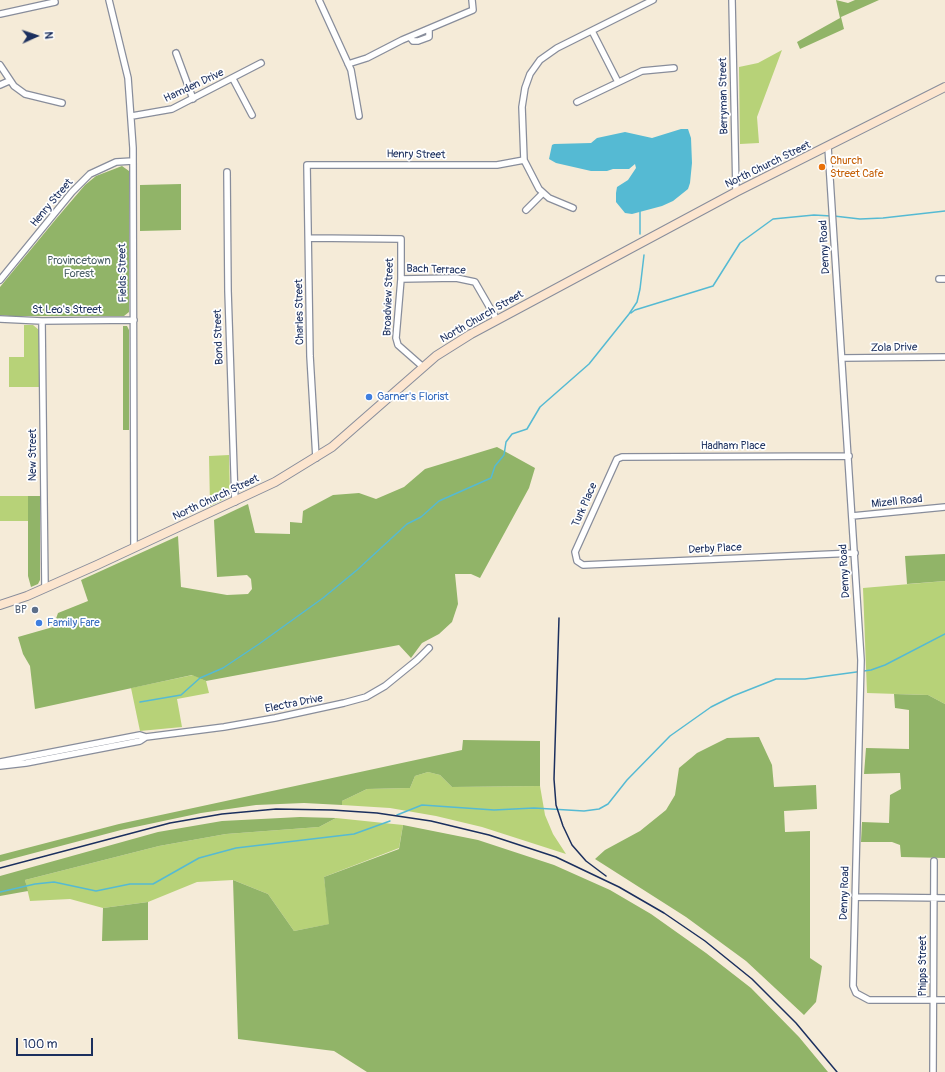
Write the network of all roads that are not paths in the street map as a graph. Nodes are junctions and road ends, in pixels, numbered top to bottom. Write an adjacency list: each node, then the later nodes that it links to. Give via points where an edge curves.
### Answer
1 (109, 0): 23 (street, Fields Street, via 128,78)
2 (319, 0): 11 (street)
3 (472, 0): 11 (street, via 473,10 367,58)
4 (653, 0): 8 (street)
5 (732, 0): 30 (street, Berryman Street)
6 (55, 2): 7 (street)
7 (0, 14)
8 (592, 31): 16 (street); 26 (street, via 557,48 540,60 530,74 522,107)
9 (176, 53): 19 (street)
10 (261, 63): 14 (street, Hamden Drive)
11 (348, 64): 24 (street)
12 (0, 65): 15 (street)
13 (674, 68): 16 (street, via 642,71)
14 (233, 79): 19 (street, Hamden Drive); 22 (street)
15 (9, 81): 17 (street); 21 (street, via 25,94)
16 (618, 82): 20 (street)
17 (0, 85)
18 (945, 87): 25 (main road, North Church Street)
19 (193, 99): 23 (street, Hamden Drive, via 172,109)
20 (577, 102)
21 (62, 103)
22 (252, 115)
23 (132, 116): 27 (street, Fields Street)
24 (359, 116)
25 (828, 147): 30 (main road, North Church Street); 41 (street, Denny Road)
26 (524, 160): 28 (street, Henry Street, via 497,165); 31 (street, via 530,175)
27 (133, 161): 36 (street, Henry Street, via 116,162 90,174 72,192); 38 (street, Fields Street)
28 (307, 165): 34 (street, Charles Street)
29 (227, 172): 47 (street, Bond Street)
30 (736, 192): 39 (main road, North Church Street)
31 (543, 193): 32 (street); 33 (street)
32 (573, 208)
33 (526, 210)
34 (309, 238): 35 (street, Broadview Street, via 401,239); 45 (street, Charles Street, via 310,356)
35 (401, 278): 39 (street, Bach Terrace, via 456,278 475,282); 43 (street, Broadview Street, via 396,338 398,345)
36 (0, 280)
37 (0, 319): 40 (street, St Leo's Street)
38 (134, 320): 40 (street, St Leo's Street); 50 (street, Fields Street)
39 (497, 320): 43 (main road, North Church Street, via 436,356)
40 (42, 321): 53 (street, New Street)
41 (842, 358): 42 (street, Zola Drive); 44 (street, Denny Road)
42 (945, 358)
43 (423, 367): 45 (main road, North Church Street)
44 (849, 456): 46 (street, Hadham Place); 49 (street, Denny Road)
45 (316, 458): 47 (main road, North Church Street)
46 (617, 459): 52 (street, Turk Place, via 575,552)
47 (235, 502): 50 (main road, North Church Street)
48 (945, 507): 49 (street, Mizell Road)
49 (852, 516): 51 (street, Denny Road)
50 (134, 548): 53 (main road, North Church Street)
51 (855, 553): 52 (street, Derby Place, via 583,565); 60 (street, Denny Road, via 861,686)
52 (577, 561)
53 (45, 588): 54 (main road, North Church Street)
54 (0, 605)
55 (429, 648): 56 (street, Electra Drive, via 392,681 356,700 224,728)
56 (146, 738): 57 (street, Electra Drive, via 140,735); 58 (street, Electra Drive, via 126,744)
57 (0, 762)
58 (0, 766)
59 (934, 861): 61 (street, Phipps Street)
60 (855, 897): 61 (street); 63 (street, Denny Road, via 852,978 856,993 870,1000 880,1001)
61 (933, 898): 62 (street); 63 (street, Phipps Street)
62 (945, 898)
63 (932, 1000): 64 (street); 65 (street, Phipps Street)
64 (945, 1000)
65 (933, 1072)

